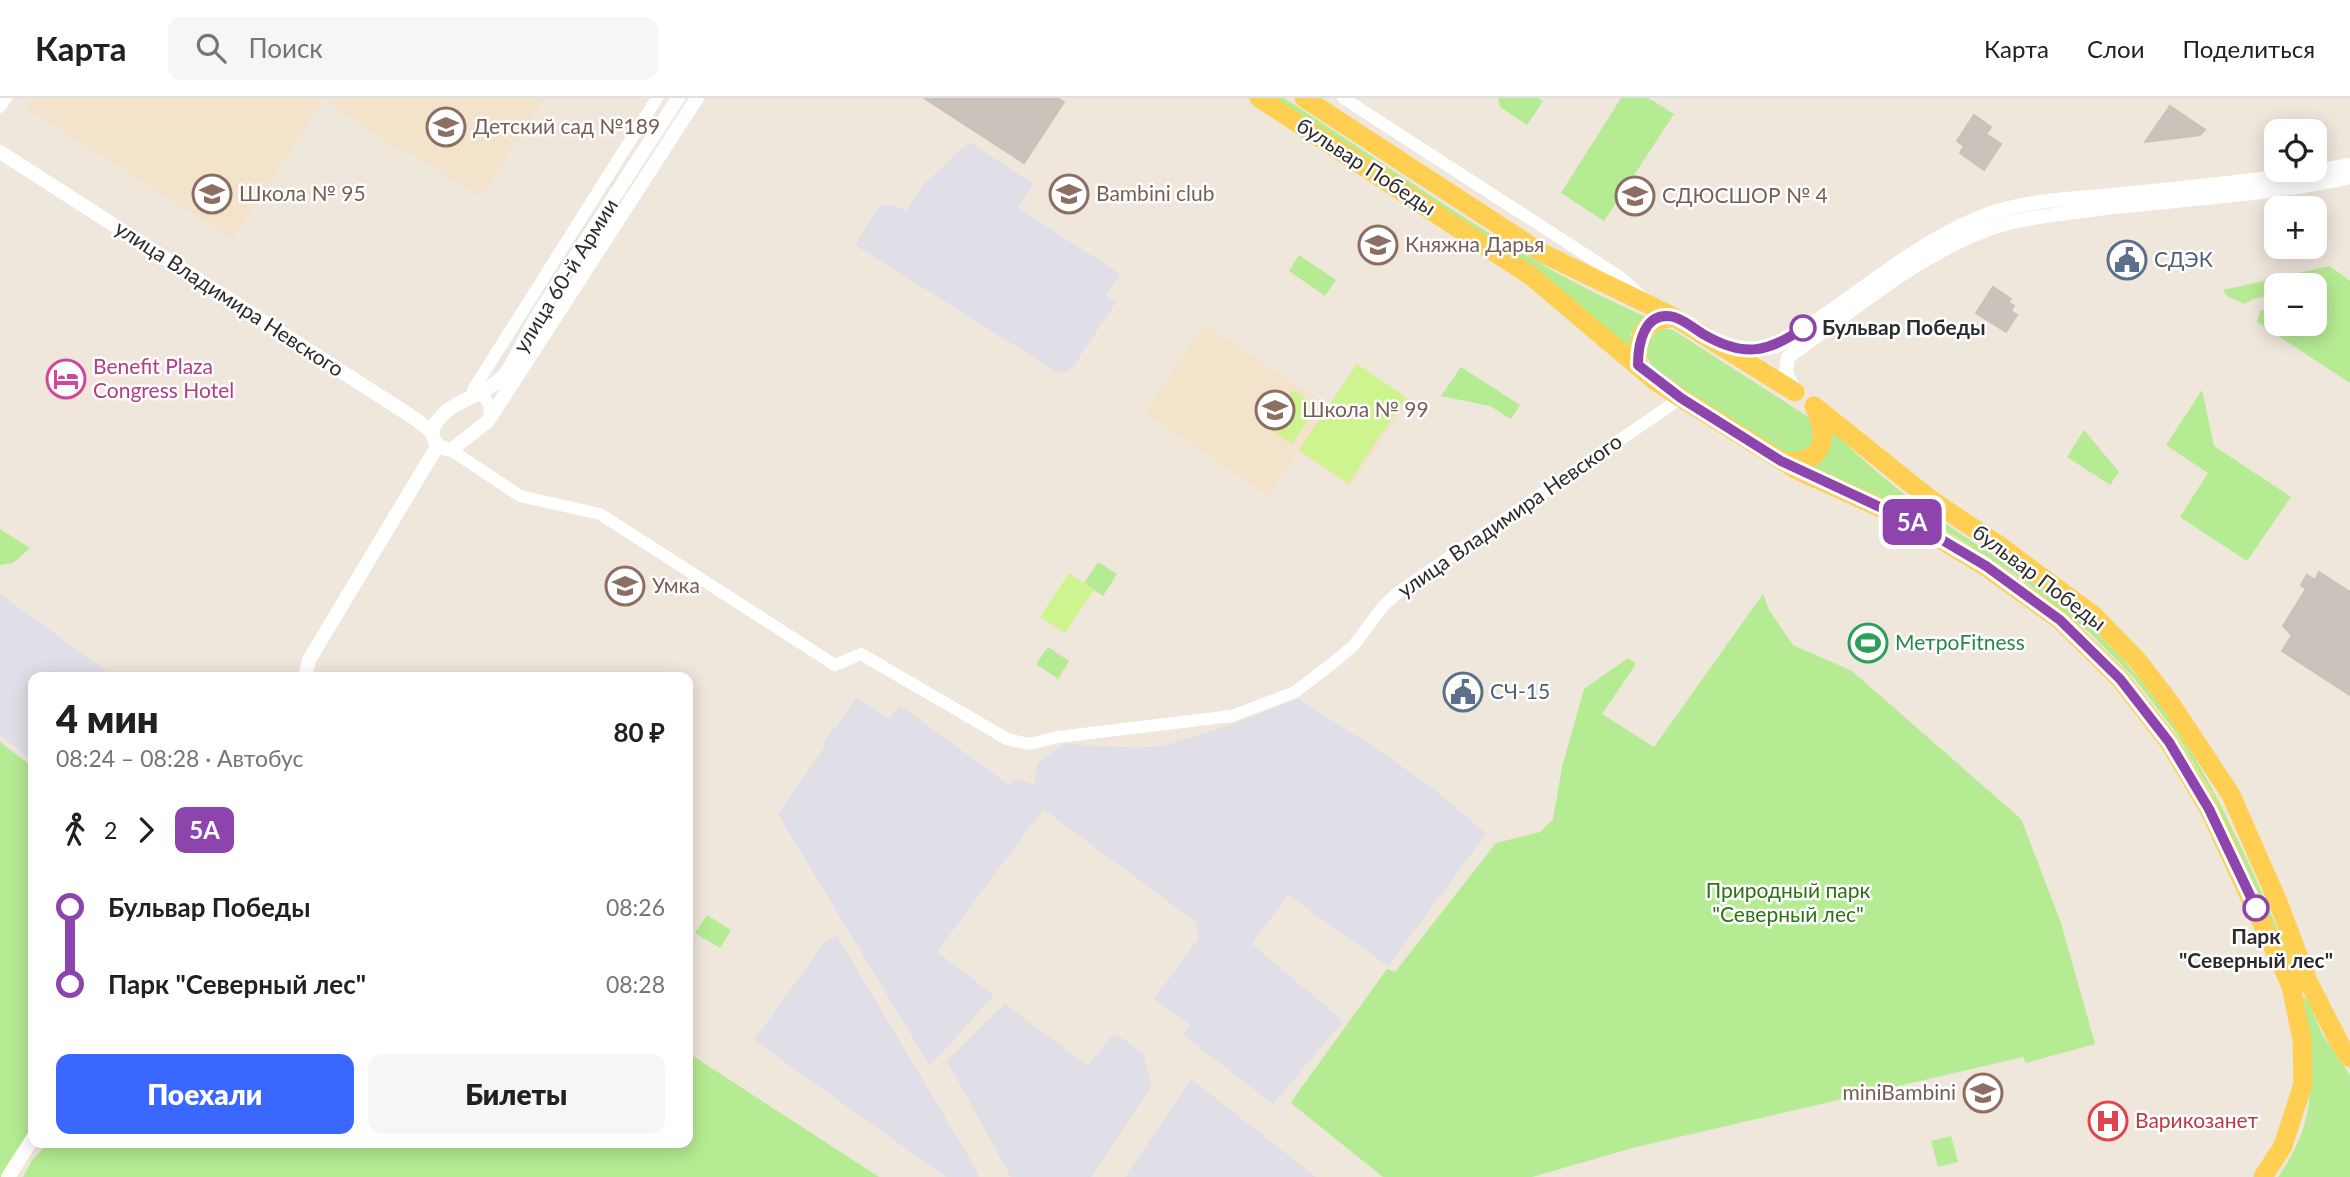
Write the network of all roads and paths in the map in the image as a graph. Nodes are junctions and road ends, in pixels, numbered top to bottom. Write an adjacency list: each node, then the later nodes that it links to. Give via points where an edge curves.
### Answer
1 (6, 98): 8 (street)
2 (657, 98): 16 (street)
3 (678, 98): 16 (street, улица 60-й Армии, via 536,318 505,375)
4 (697, 98): 19 (street, улица 60-й Армии)
5 (1259, 98): 15 (main road, бульвар Победы, via 1531,276)
6 (1304, 98): 12 (main road, бульвар Победы, via 1540,252)
7 (1343, 98): 12 (street, via 1620,277)
8 (0, 107)
9 (0, 152): 20 (street, улица Владимира Невского, via 414,418)
10 (2350, 165): 14 (street, via 2266,180 2002,210 1911,254 1777,346 1737,349)
11 (2350, 177): 17 (street, via 2026,219 1979,233 1908,272 1788,357 1786,373)
12 (1653, 306): 13 (main road, бульвар Победы)
13 (1674, 317): 14 (main road, бульвар Победы); 15 (main road, via 1660,319 1643,332)
14 (1717, 342): 17 (main road, бульвар Победы)
15 (1638, 365): 18 (main road, бульвар Победы)
16 (475, 392): 19 (street, via 491,408); 20 (street, улица 60-й Армии, via 440,418)
17 (1796, 392)
18 (1681, 398): 20 (street, улица Владимира Невского, via 1400,592 1384,605 1354,645 1295,692 1232,716 1029,744 1007,739 861,654 835,665 600,514 520,496); 21 (main road, бульвар Победы)
19 (488, 421): 20 (street)
20 (440, 442): 22 (street, улица 60-й Армии, via 309,660)
21 (1781, 461): 23 (main road, бульвар Победы, via 1912,522 1986,566 2060,620 2120,679 2169,742 2209,809); 23 (main road, бульвар Победы, via 1808,459 1822,444 1823,425 1814,406 1930,499 2092,615 2138,661 2231,795 2278,902)
22 (306, 672)
23 (2302, 990): 24 (main road, бульвар Победы); 27 (main road, бульвар Победы, via 2303,1084 2283,1146)
24 (2350, 1058)
25 (28, 1146): 26 (street)
26 (8, 1177)
27 (2263, 1177)

